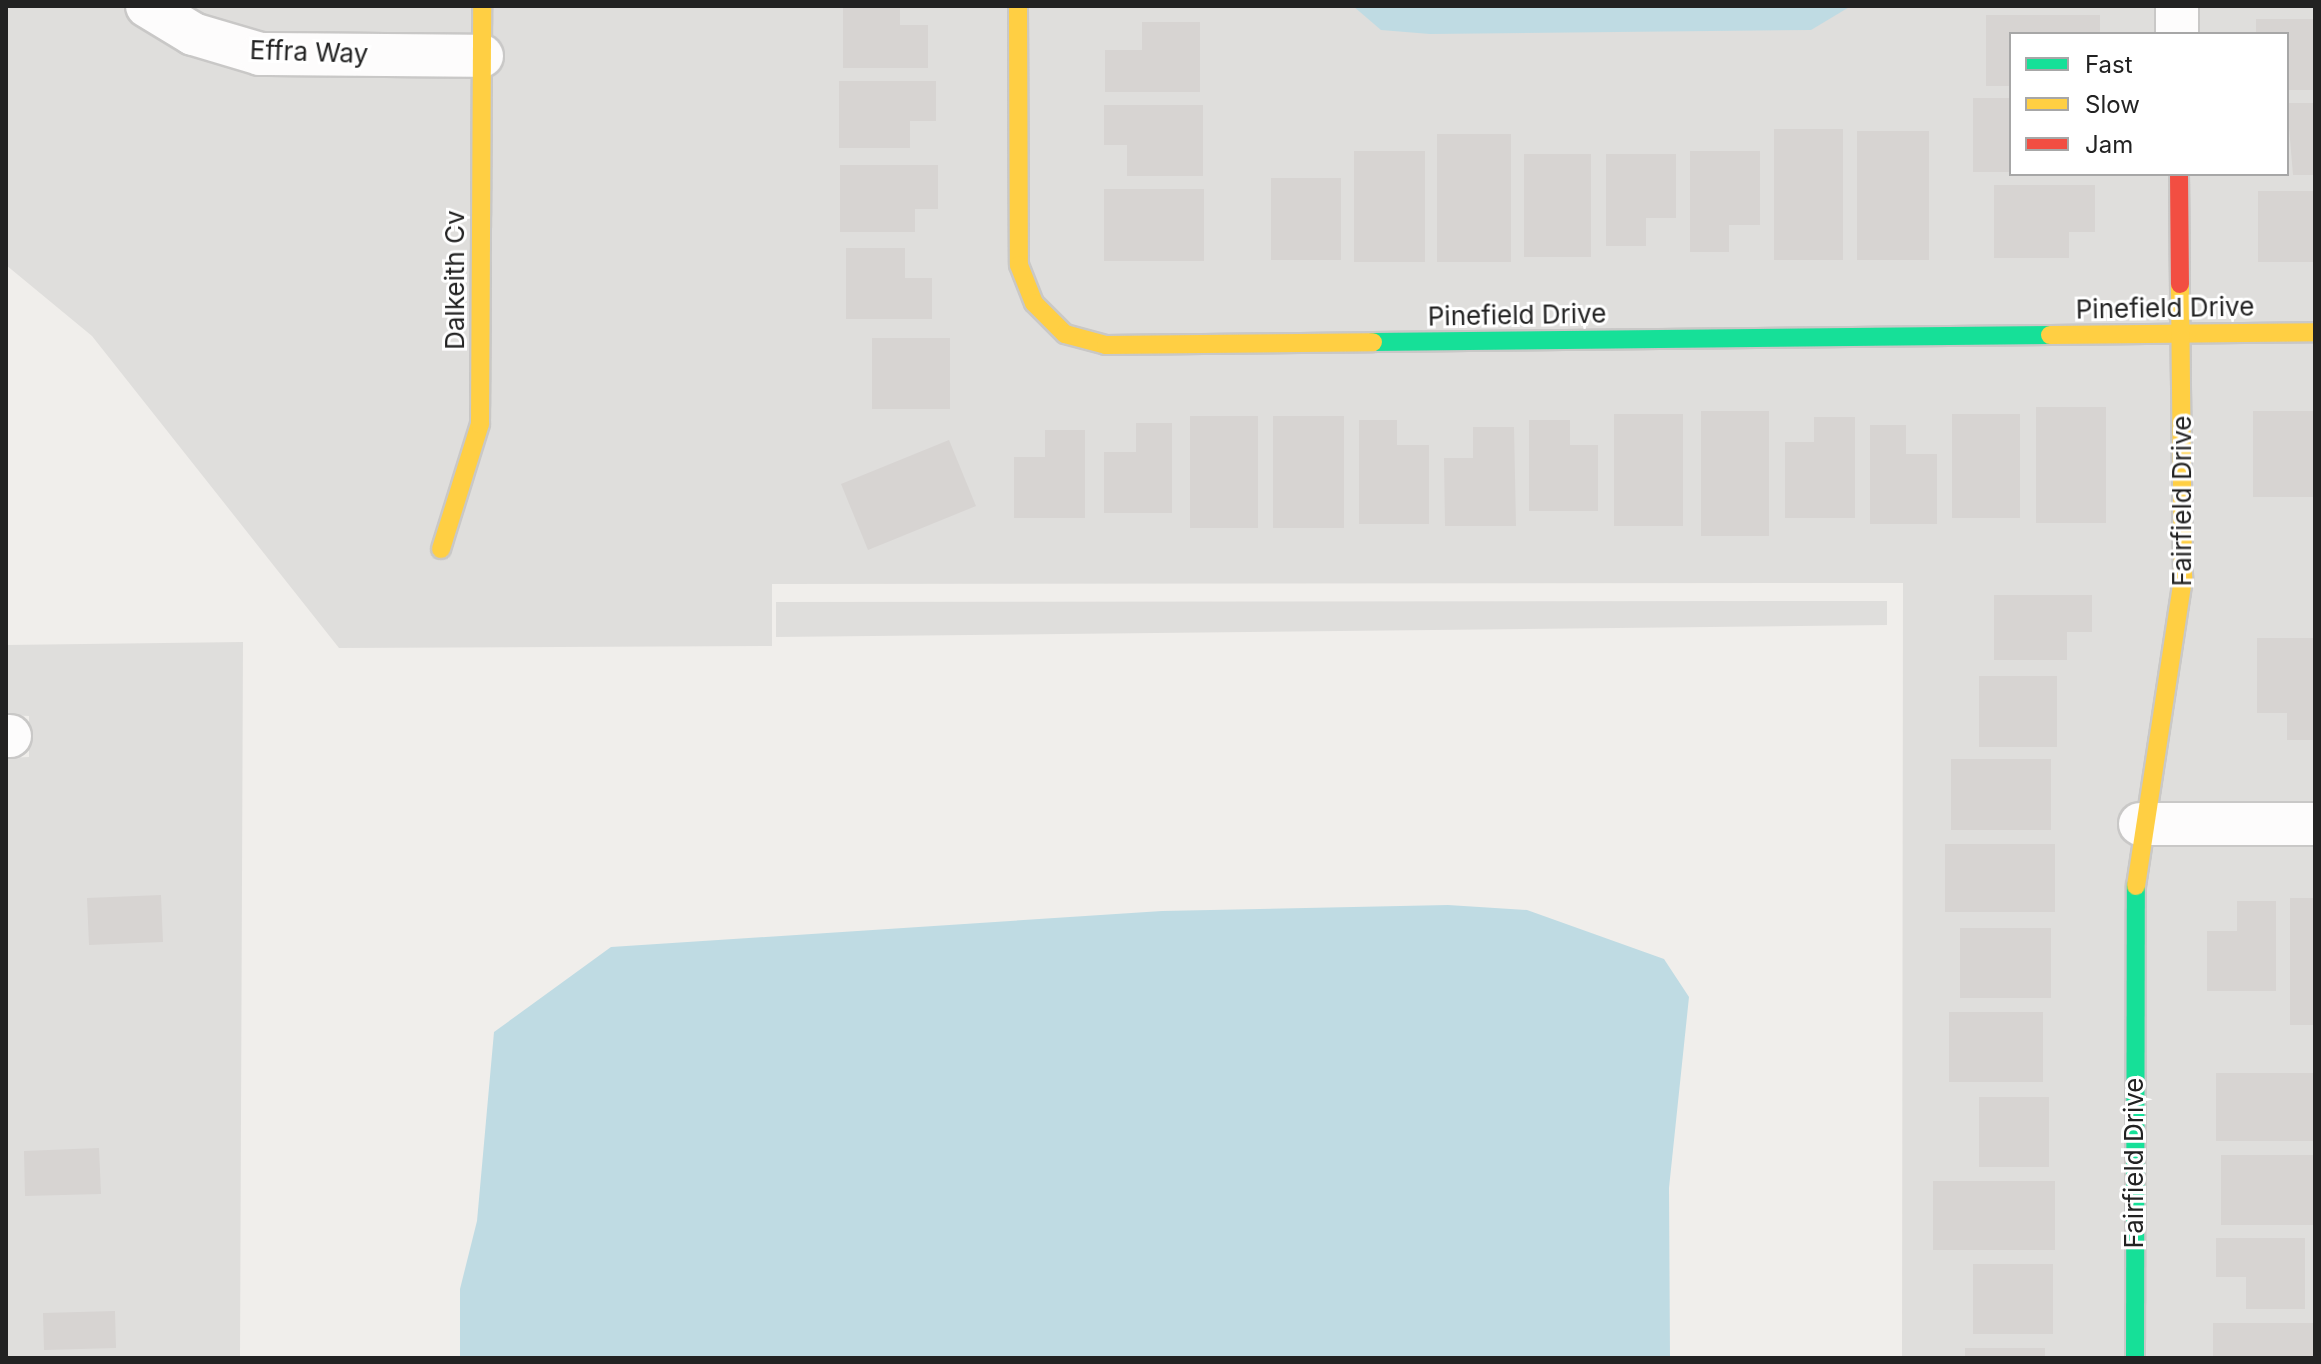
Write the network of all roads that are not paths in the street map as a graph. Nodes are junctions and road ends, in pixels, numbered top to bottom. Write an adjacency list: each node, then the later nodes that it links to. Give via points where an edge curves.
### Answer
1 (147, 6): 6 (street, Effra Way, via 193,34 260,54)
2 (482, 6): 6 (street, Dalkeith Cv)
3 (1018, 6): 9 (street, Pinefield Drive, via 1019,265 1034,303 1065,334 1106,345)
4 (2177, 6): 5 (street)
5 (2177, 32)
6 (482, 56): 10 (street, Dalkeith Cv, via 480,424)
7 (2179, 176): 9 (street, Fairfield Drive)
8 (2315, 332): 9 (street, Pinefield Drive)
9 (2181, 334): 11 (street, Fairfield Drive, via 2180,628)
10 (441, 549)
11 (2140, 824): 12 (street); 13 (street, Fairfield Drive, via 2133,904)
12 (2315, 824)
13 (2135, 1358)

